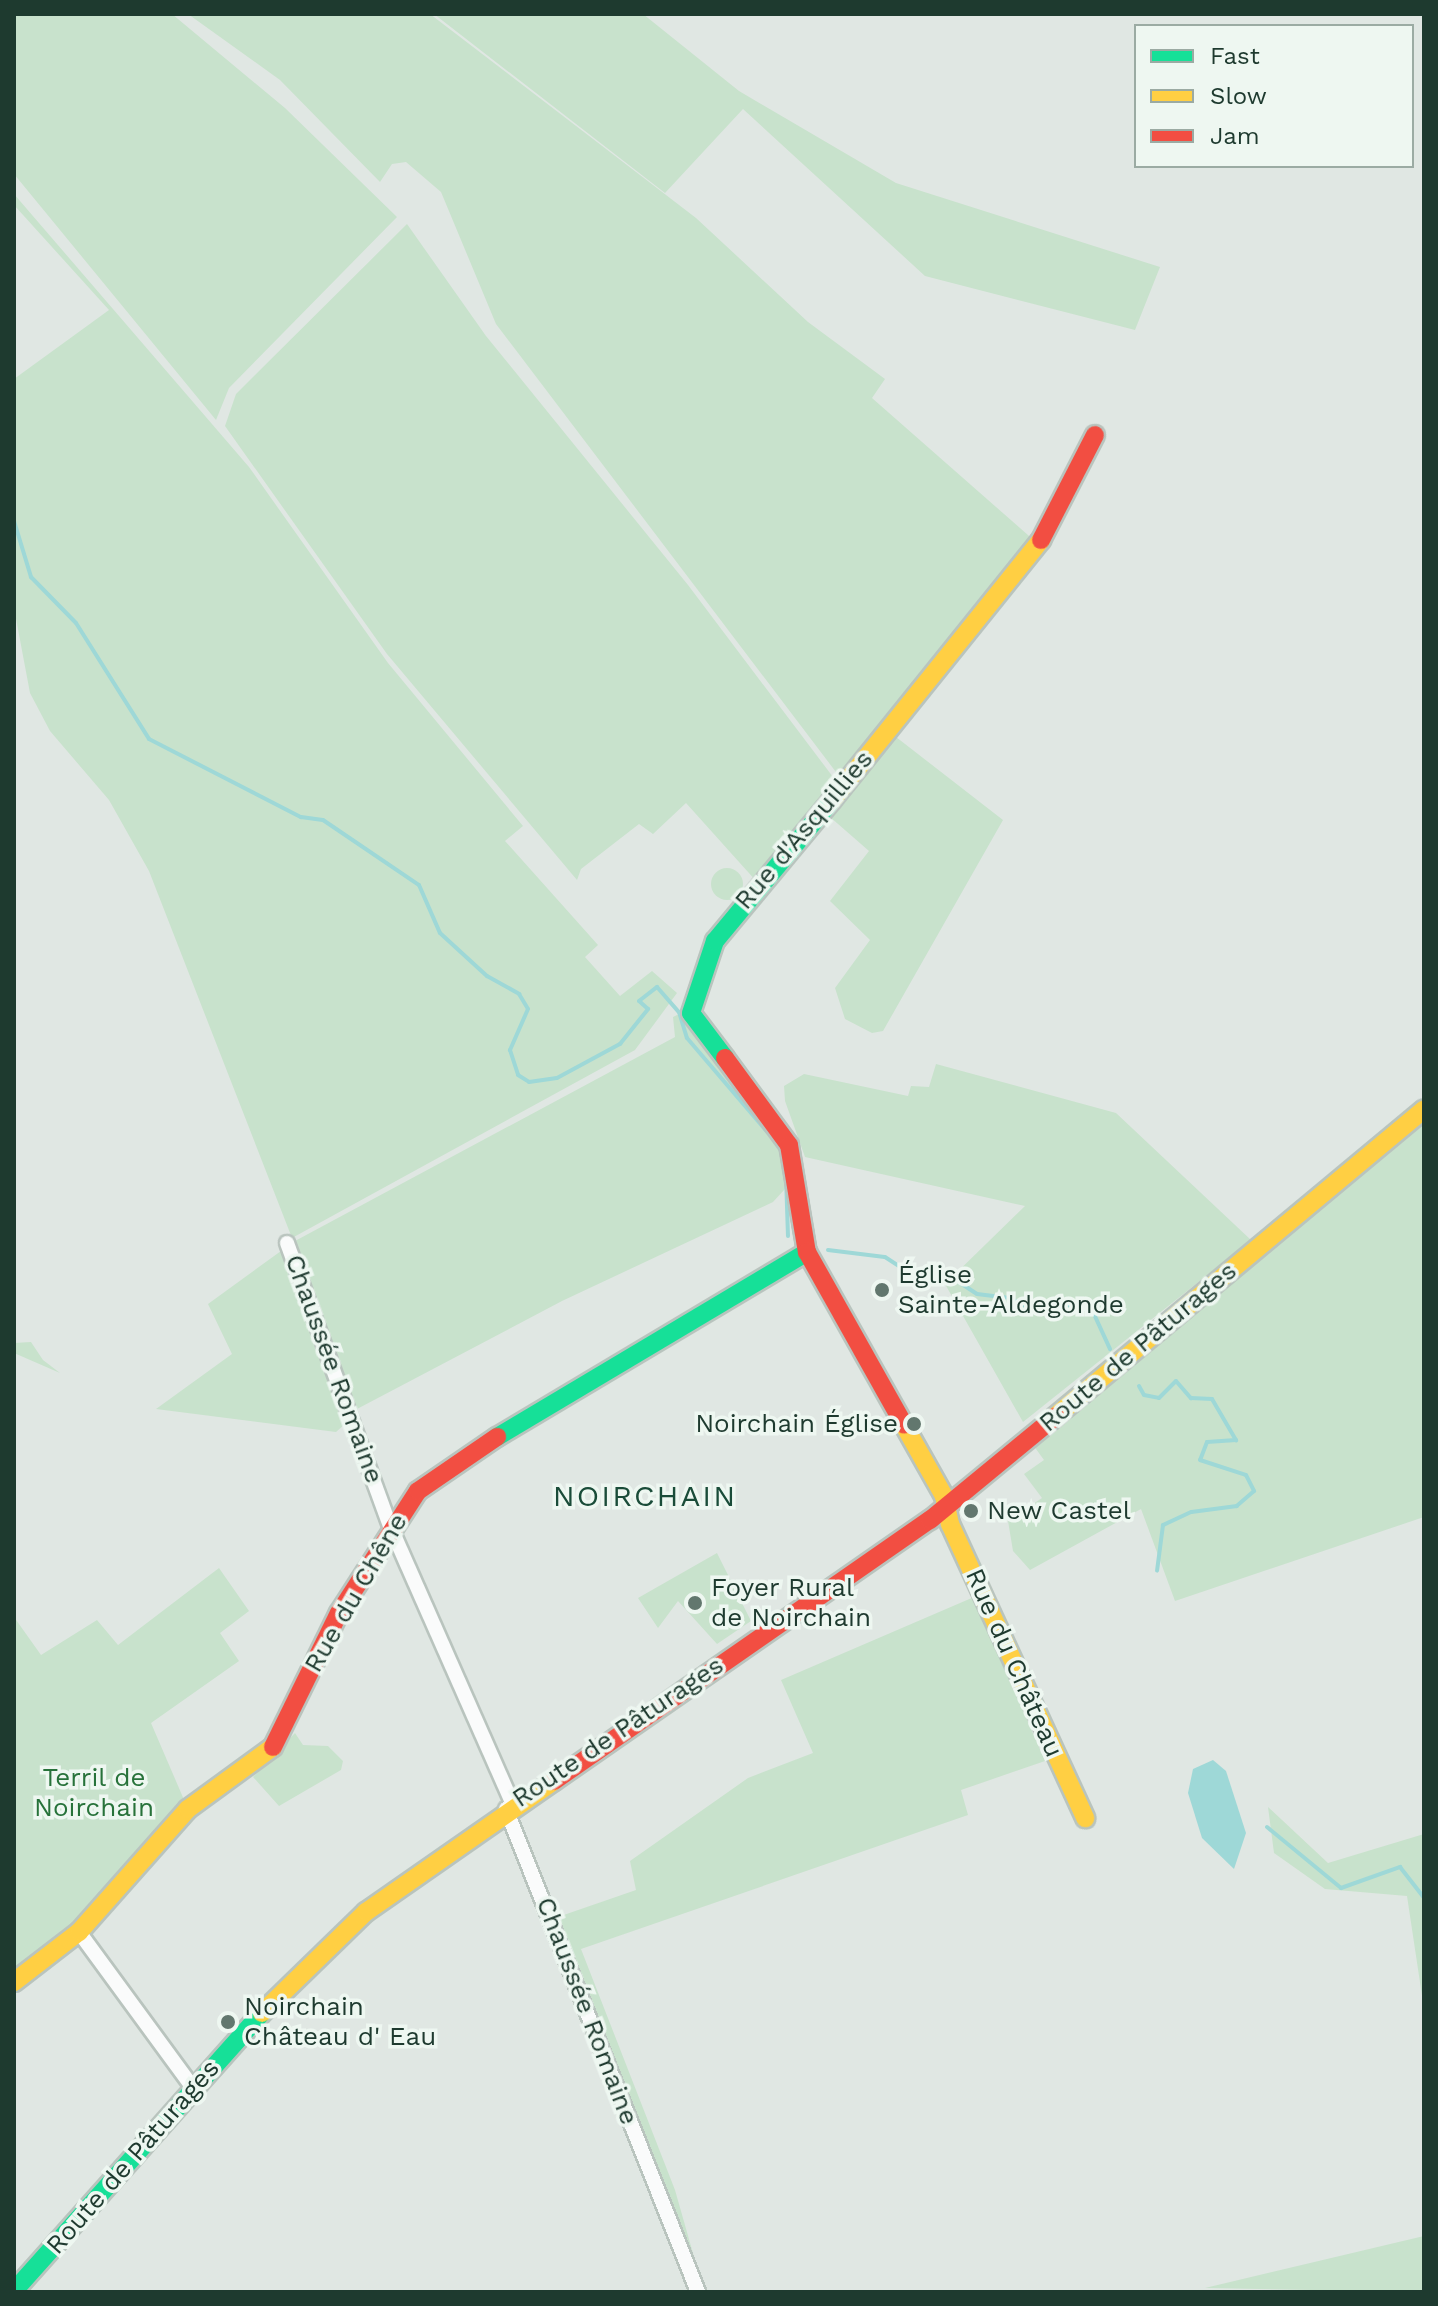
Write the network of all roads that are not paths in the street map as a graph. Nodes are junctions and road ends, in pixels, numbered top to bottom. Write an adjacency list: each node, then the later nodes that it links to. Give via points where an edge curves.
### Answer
1 (1095, 435): 4 (street, Rue d'Asquillies, via 1054,520 1012,584 734,915 702,968 694,1023 789,1145)
2 (1424, 1109): 5 (street, Route de Pâturages)
3 (287, 1243): 6 (street, Chaussée Romaine)
4 (807, 1252): 5 (street, Rue d'Asquillies); 6 (street, Rue du Chêne, via 474,1450 418,1491)
5 (945, 1507): 7 (street, Route de Pâturages); 8 (street, Rue du Château)
6 (391, 1528): 7 (street, Chaussée Romaine); 9 (street, Rue du Chêne, via 339,1613 273,1747 188,1809)
7 (510, 1806): 11 (street, Route de Pâturages, via 331,1943); 13 (street, Chaussée Romaine)
8 (1085, 1818)
9 (79, 1932): 10 (street, Rue du Chêne); 11 (street)
10 (14, 1982)
11 (193, 2088): 12 (street, Route de Pâturages)
12 (14, 2291)
13 (698, 2292)

